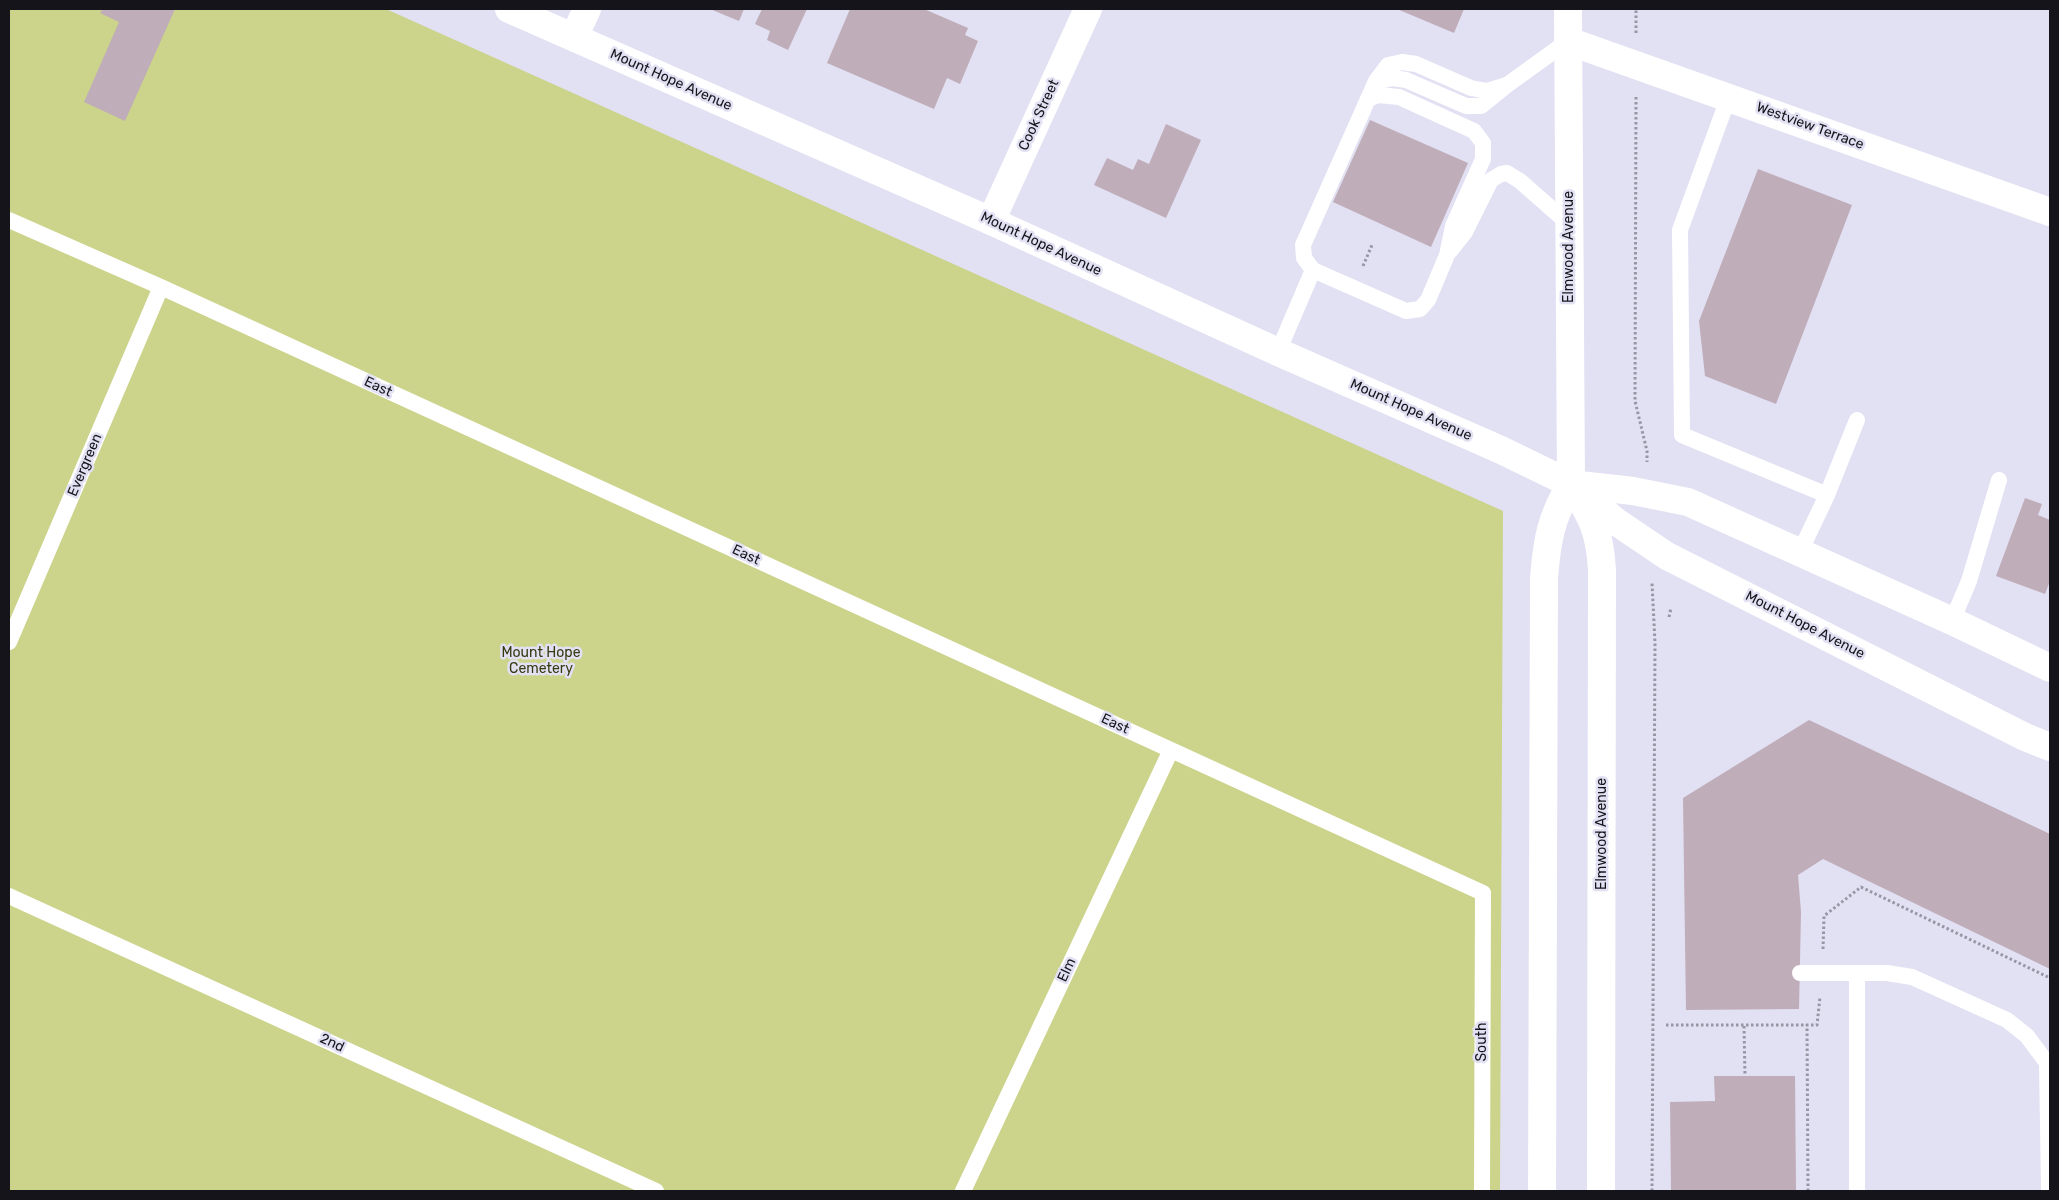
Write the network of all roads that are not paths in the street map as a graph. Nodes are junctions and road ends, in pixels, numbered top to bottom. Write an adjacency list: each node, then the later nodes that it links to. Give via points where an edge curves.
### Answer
1 (509, 9): 5 (main road, Mount Hope Avenue)
2 (587, 9): 5 (main road)
3 (1088, 9): 11 (main road, Cook Street)
4 (1568, 9): 6 (main road, Elmwood Avenue)
5 (574, 37): 11 (main road, Mount Hope Avenue)
6 (1568, 41): 7 (main road, Westview Terrace); 8 (lane, via 1481,106 1466,106 1406,80 1393,78 1376,81); 12 (main road, Elmwood Avenue)
7 (1728, 96): 9 (main road, Westview Terrace); 20 (lane, via 1680,230 1682,435)
8 (1368, 99): 13 (lane, via 1378,95 1400,97 1474,131 1483,143 1483,159 1453,226); 14 (lane, via 1303,245 1304,258)
9 (2050, 212)
10 (9, 220): 15 (lane, East)
11 (991, 221): 16 (main road, Mount Hope Avenue)
12 (1569, 224): 13 (lane, via 1520,181 1507,173 1501,174 1492,180 1465,232); 19 (main road, Elmwood Avenue)
13 (1447, 255): 14 (lane, via 1428,300 1420,309 1406,311)
14 (1313, 270): 16 (lane)
15 (161, 287): 23 (lane, Evergreen); 26 (lane, East)
16 (1278, 352): 19 (main road, Mount Hope Avenue)
17 (1857, 420): 20 (lane)
18 (1999, 480): 22 (lane, via 1969,581)
19 (1571, 484): 21 (main road, Mount Hope Avenue, via 1648,494 1695,505); 25 (main road, Mount Hope Avenue, via 1650,546); 34 (main road, via 1553,519 1544,578); 35 (main road, Elmwood Avenue, via 1590,514 1601,551)
20 (1827, 495): 21 (lane)
21 (1800, 552): 22 (main road, Mount Hope Avenue)
22 (1952, 621): 24 (main road, Mount Hope Avenue)
23 (9, 642)
24 (2050, 668)
25 (2050, 748)
26 (1171, 750): 27 (lane, East); 32 (lane, Elm)
27 (1483, 893): 33 (lane, South)
28 (9, 896): 31 (lane, 2nd)
29 (1800, 973): 30 (lane)
30 (1857, 973): 36 (lane); 37 (lane, via 1912,977 2008,1020 2027,1036 2047,1063)
31 (656, 1191)
32 (963, 1191)
33 (1482, 1191)
34 (1542, 1191)
35 (1601, 1191)
36 (1856, 1191)
37 (2049, 1191)

